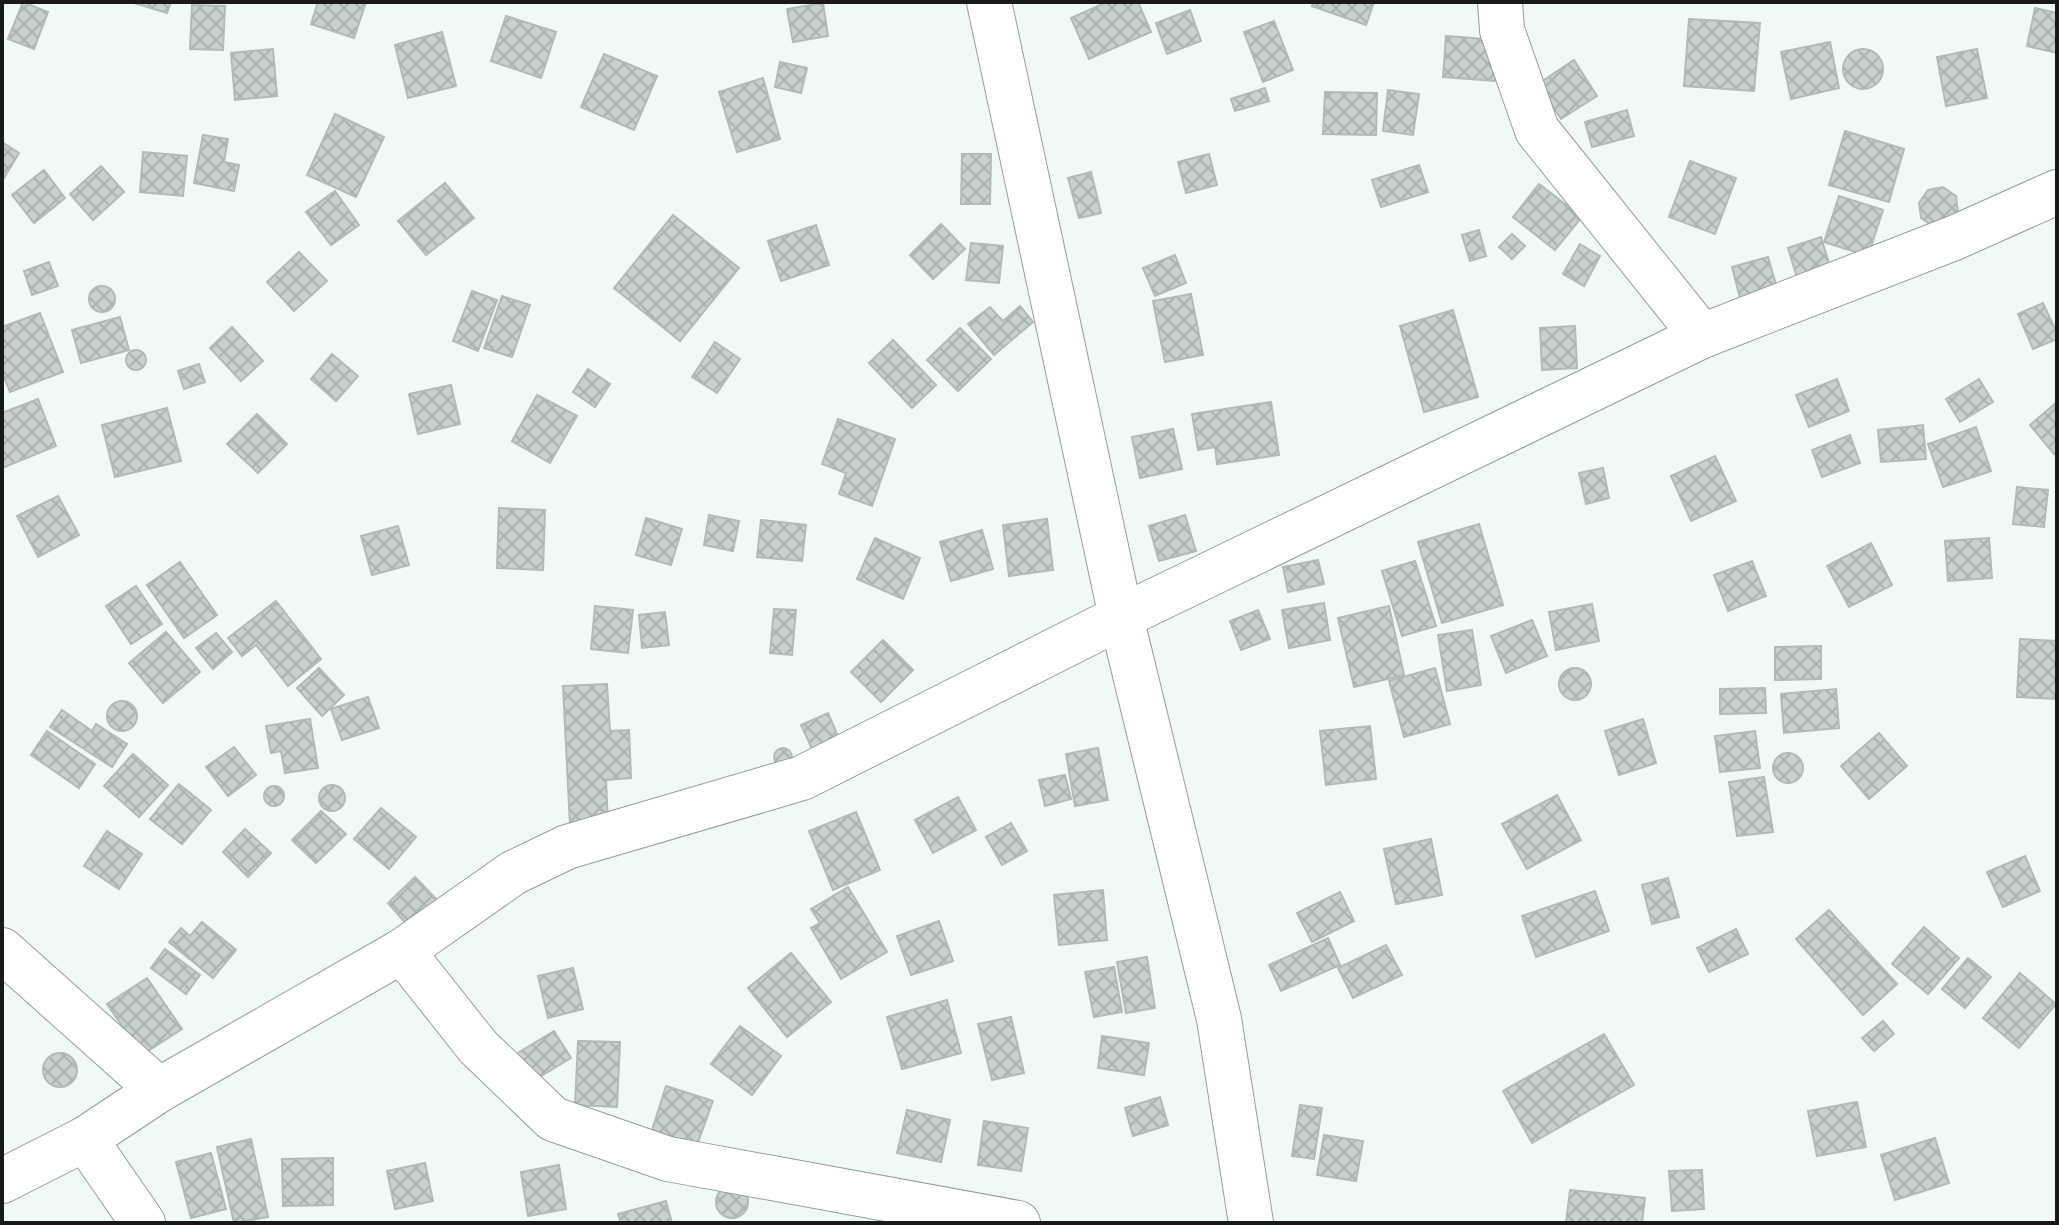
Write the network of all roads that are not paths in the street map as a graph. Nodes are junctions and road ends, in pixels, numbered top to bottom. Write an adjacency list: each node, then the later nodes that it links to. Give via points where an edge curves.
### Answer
1 (989, 2): 5 (street)
2 (1500, 2): 4 (street, via 1502,30 1537,130)
3 (2057, 192): 4 (street)
4 (1702, 336): 5 (street)
5 (1121, 617): 7 (street, via 802,778 567,847 513,873); 13 (street, via 1219,1019)
6 (2, 950): 8 (street)
7 (402, 951): 8 (street); 12 (street, via 478,1047 553,1119 668,1159)
8 (159, 1090): 9 (street)
9 (85, 1139): 10 (street); 11 (street)
10 (2, 1181)
11 (143, 1223)
12 (1018, 1223)
13 (1251, 1223)

